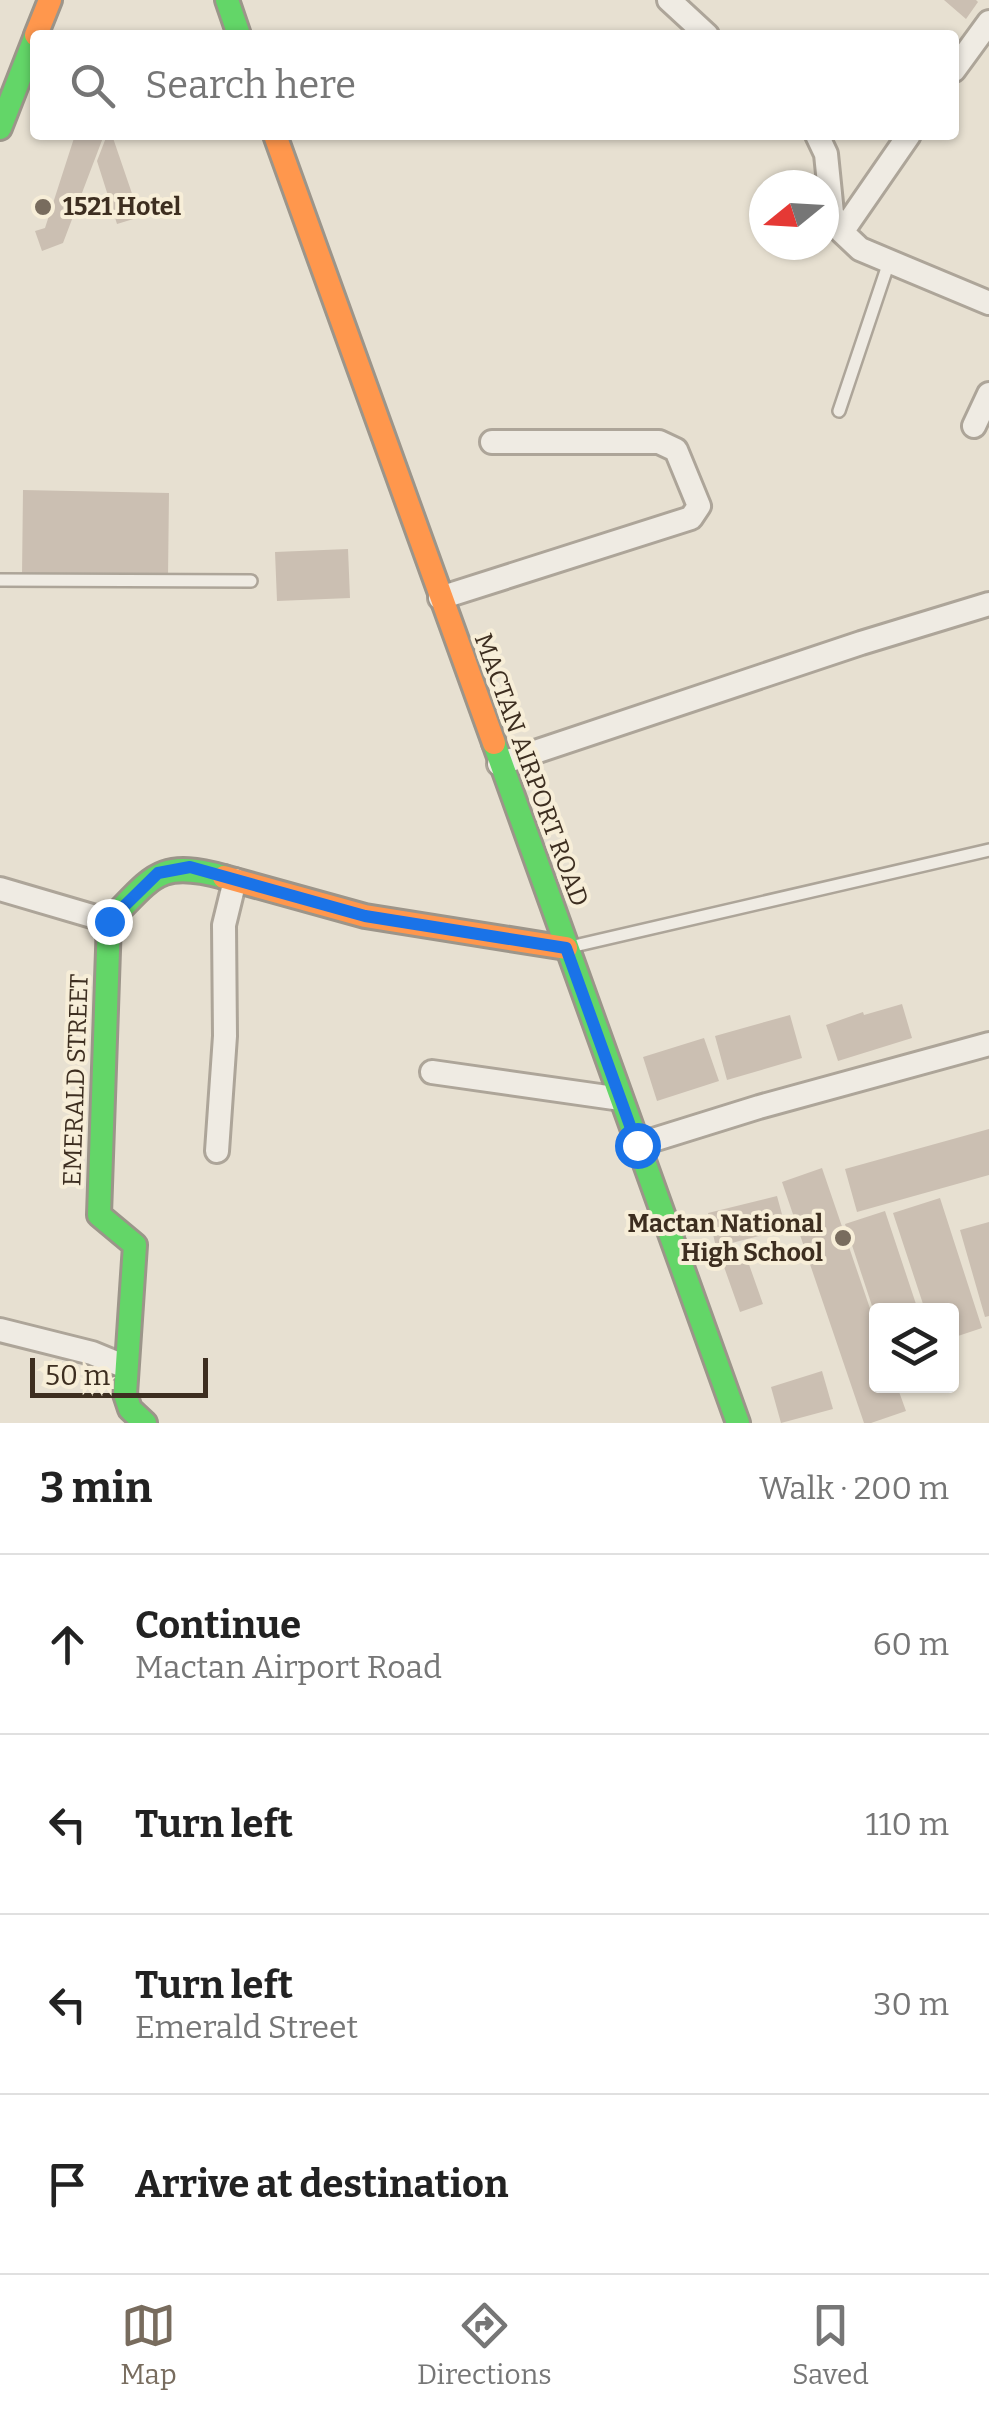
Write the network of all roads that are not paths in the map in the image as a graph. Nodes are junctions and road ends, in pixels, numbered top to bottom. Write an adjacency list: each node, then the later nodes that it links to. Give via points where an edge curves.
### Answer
1 (50, 0): 5 (main road)
2 (227, 0): 6 (main road)
3 (669, 0): 7 (street)
4 (989, 22): 9 (street)
5 (38, 30)
6 (237, 30)
7 (702, 30)
8 (30, 51): 10 (main road)
9 (959, 63)
10 (0, 128)
11 (277, 140): 23 (main road, MACTAN AIRPORT ROAD)
12 (819, 140): 14 (street, via 832,213)
13 (906, 140): 14 (street)
14 (842, 232): 15 (street)
15 (889, 262): 16 (street); 18 (lane)
16 (989, 303)
17 (989, 394): 19 (street)
18 (838, 412)
19 (974, 426)
20 (492, 442): 23 (street, via 658,442 676,450 699,506 691,518)
21 (0, 580): 22 (lane)
22 (251, 581)
23 (440, 598): 25 (main road, MACTAN AIRPORT ROAD)
24 (989, 604): 25 (street)
25 (499, 764): 30 (main road, MACTAN AIRPORT ROAD)
26 (989, 850): 30 (lane)
27 (235, 880): 29 (main road, via 190,867 158,873); 30 (main road, via 365,916); 35 (street, via 224,925)
28 (0, 889): 29 (street)
29 (109, 921): 37 (main road, EMERALD STREET, via 100,1215 135,1246)
30 (566, 948): 33 (main road, MACTAN AIRPORT ROAD)
31 (989, 1044): 34 (street)
32 (432, 1072): 33 (street)
33 (621, 1099): 34 (main road, MACTAN AIRPORT ROAD)
34 (637, 1145): 39 (main road, MACTAN AIRPORT ROAD)
35 (217, 1152)
36 (0, 1330): 37 (street)
37 (126, 1366): 38 (main road, EMERALD STREET, via 125,1394)
38 (138, 1416)
39 (738, 1423)

